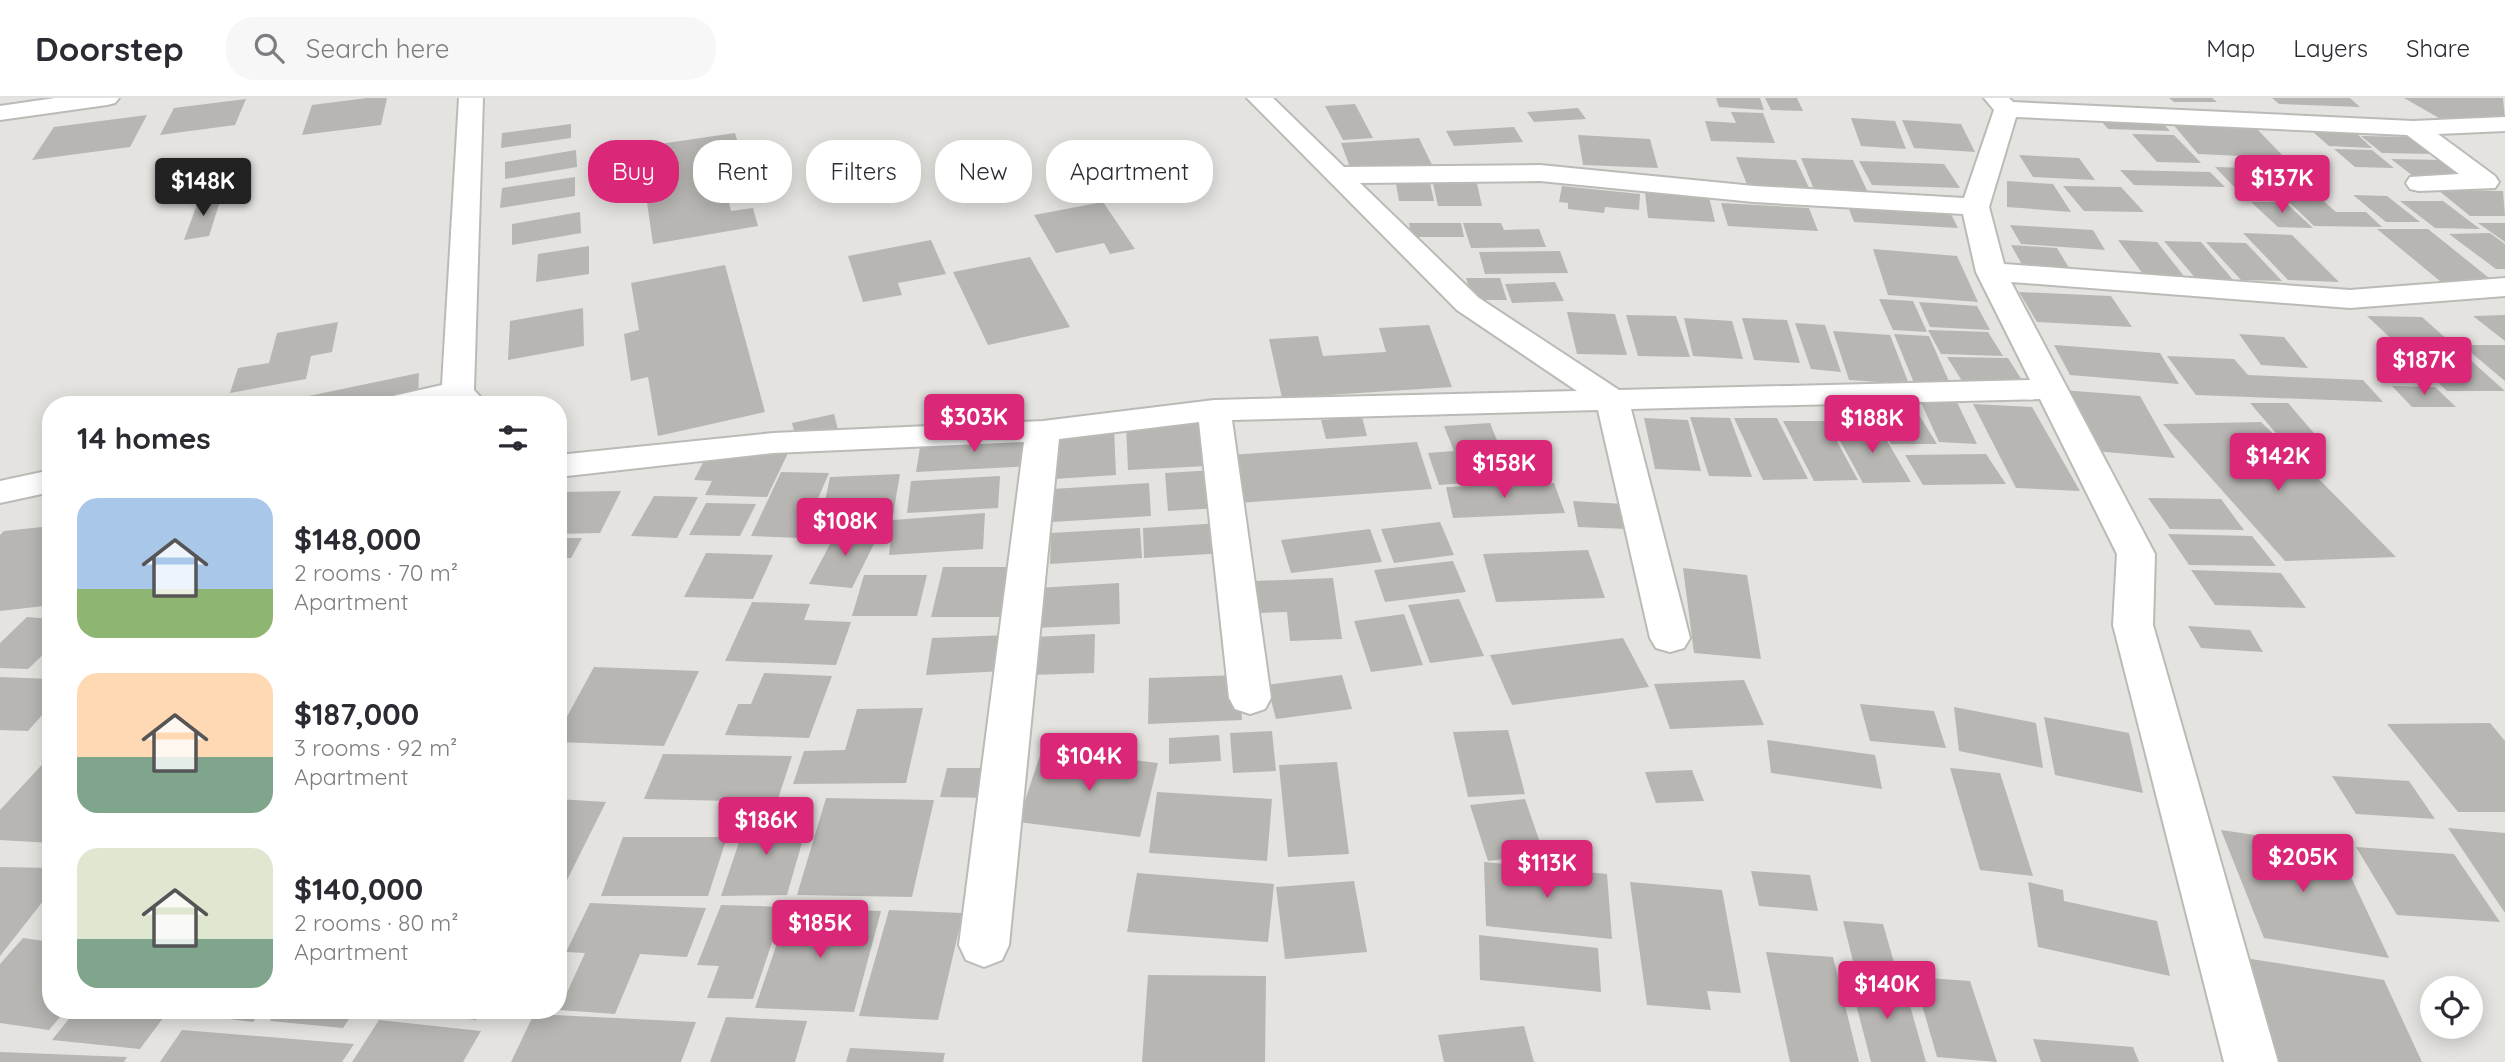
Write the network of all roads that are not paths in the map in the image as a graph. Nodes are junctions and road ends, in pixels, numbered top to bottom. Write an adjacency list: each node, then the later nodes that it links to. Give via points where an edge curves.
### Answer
1 (107, 98): 6 (street)
2 (471, 98): 15 (street)
3 (1259, 98): 9 (street)
4 (2001, 103): 8 (street); 11 (street)
5 (2389, 104): 8 (street)
6 (0, 113)
7 (2505, 124): 8 (street)
8 (2420, 127): 10 (street, via 2486,181)
9 (1338, 175): 11 (street, via 1540,173 1754,194); 16 (street, via 1468,304)
10 (2419, 183)
11 (1975, 206): 12 (street)
12 (1991, 272): 13 (street, via 2350,299); 14 (street)
13 (2505, 287)
14 (2049, 389): 16 (street); 25 (street, via 2136,554 2133,625)
15 (464, 396)
16 (1612, 400): 17 (street); 22 (street)
17 (1214, 410): 18 (street); 23 (street)
18 (1043, 431): 19 (street, via 773,443); 24 (street)
19 (567, 465)
20 (42, 483): 21 (street)
21 (0, 492)
22 (1670, 638)
23 (1250, 698)
24 (984, 945)
25 (2251, 1062)

